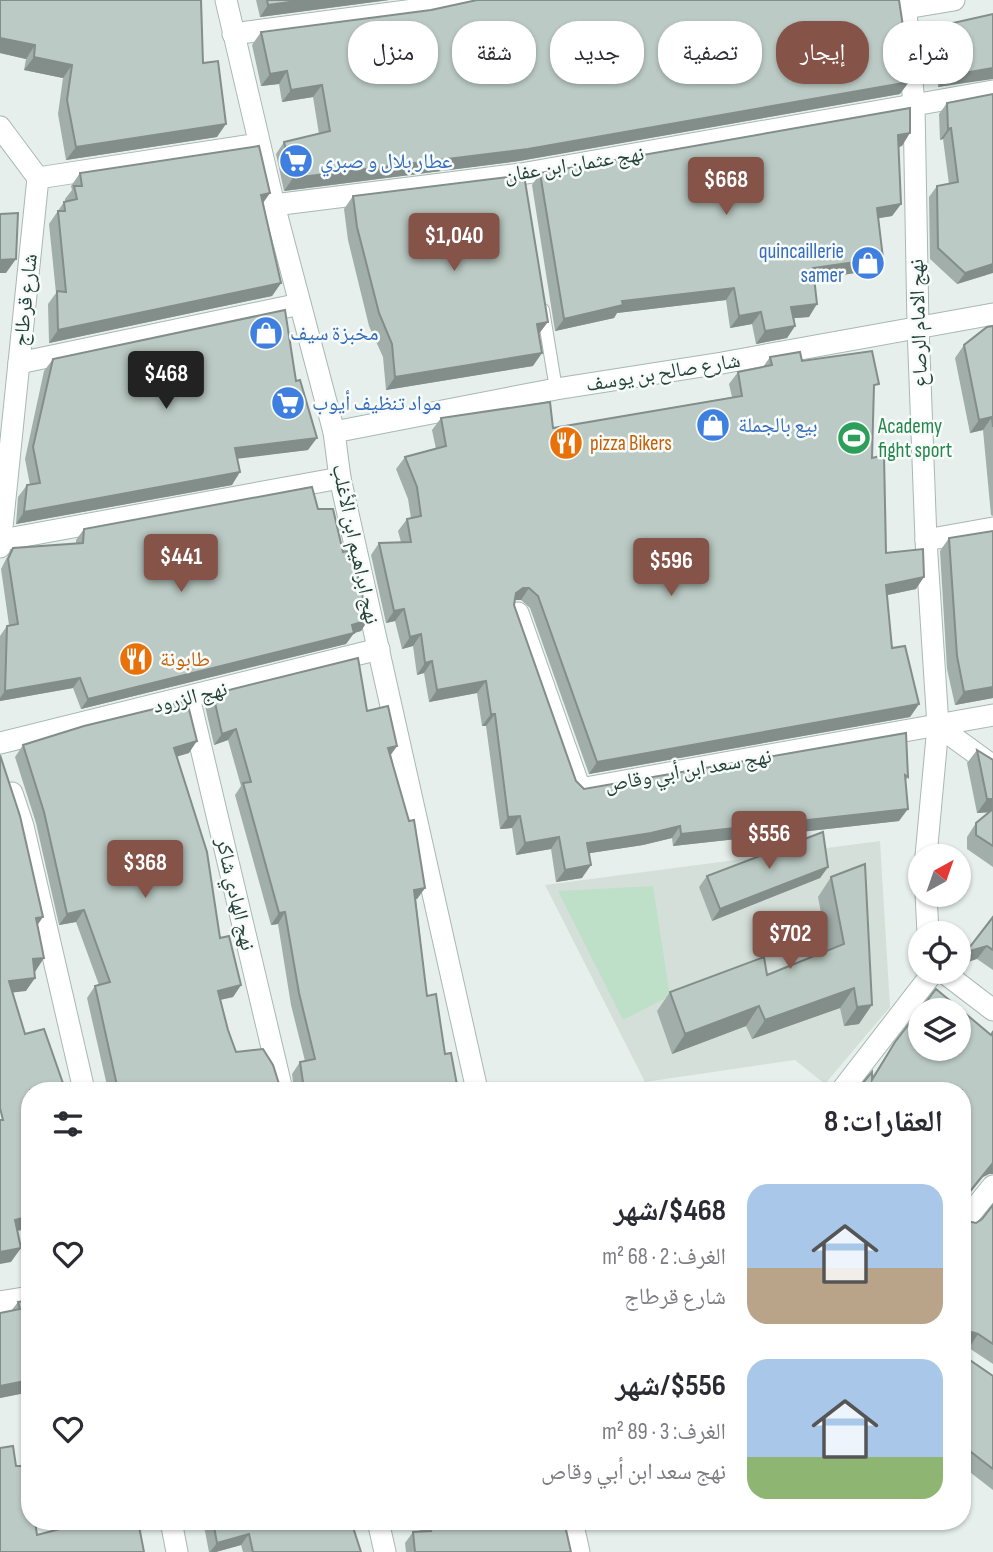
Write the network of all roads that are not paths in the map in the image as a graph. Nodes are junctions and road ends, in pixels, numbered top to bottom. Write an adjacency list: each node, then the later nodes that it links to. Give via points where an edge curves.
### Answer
1 (226, 0): 5 (street, نهج ابراهيم ابن الأغلب)
2 (466, 0): 5 (street)
3 (954, 0): 4 (street)
4 (906, 4): 7 (street, نهج الامام الرصاع)
5 (233, 34): 9 (street, نهج ابراهيم ابن الأغلب)
6 (993, 91): 7 (street, نهج عثمان ابن عفان)
7 (914, 105): 11 (street, نهج عثمان ابن عفان, via 523,180); 15 (street, نهج الامام الرصاع)
8 (0, 127): 10 (street)
9 (259, 144): 10 (street); 11 (street, نهج ابراهيم ابن الأغلب)
10 (37, 178): 16 (street, شارع قرطاج)
11 (274, 205): 13 (street, نهج ابراهيم ابن الأغلب)
12 (541, 291): 17 (lane)
13 (300, 304): 16 (street); 18 (street, نهج ابراهيم ابن الأغلب)
14 (993, 314): 15 (street, شارع صالح بن يوسف)
15 (918, 326): 17 (street, شارع صالح بن يوسف); 21 (street, نهج الامام الرصاع)
16 (19, 363): 22 (street, شارع قرطاج)
17 (556, 389): 18 (street, شارع صالح بن يوسف)
18 (334, 432): 19 (street, نهج ابراهيم ابن الأغلب)
19 (340, 478): 22 (street); 24 (street, نهج ابراهيم ابن الأغلب)
20 (993, 528): 21 (street)
21 (926, 540): 27 (street, نهج الامام الرصاع)
22 (1, 543)
23 (518, 613): 27 (street, نهج سعد ابن أبي وقاص, via 580,789)
24 (379, 649): 25 (street, نهج الزرود); 37 (street, نهج ابراهيم ابن الأغلب)
25 (190, 697): 28 (street, نهج الزرود); 36 (street, نهج الهادي شاكر)
26 (993, 715): 27 (street)
27 (938, 726): 30 (street); 31 (street, نهج الامام الرصاع)
28 (0, 743)
29 (4, 766): 35 (street, via 23,826)
30 (993, 766)
31 (927, 844)
32 (924, 984): 38 (street)
33 (959, 984): 34 (street)
34 (993, 1010)
35 (82, 1082)
36 (280, 1082)
37 (475, 1082)
38 (848, 1082)
39 (993, 1186): 40 (street)
40 (971, 1213)
41 (21, 1298): 42 (street)
42 (0, 1302)
43 (173, 1530): 46 (street)
44 (380, 1530): 47 (street)
45 (574, 1530): 48 (street)
46 (177, 1552)
47 (385, 1552)
48 (579, 1552)

